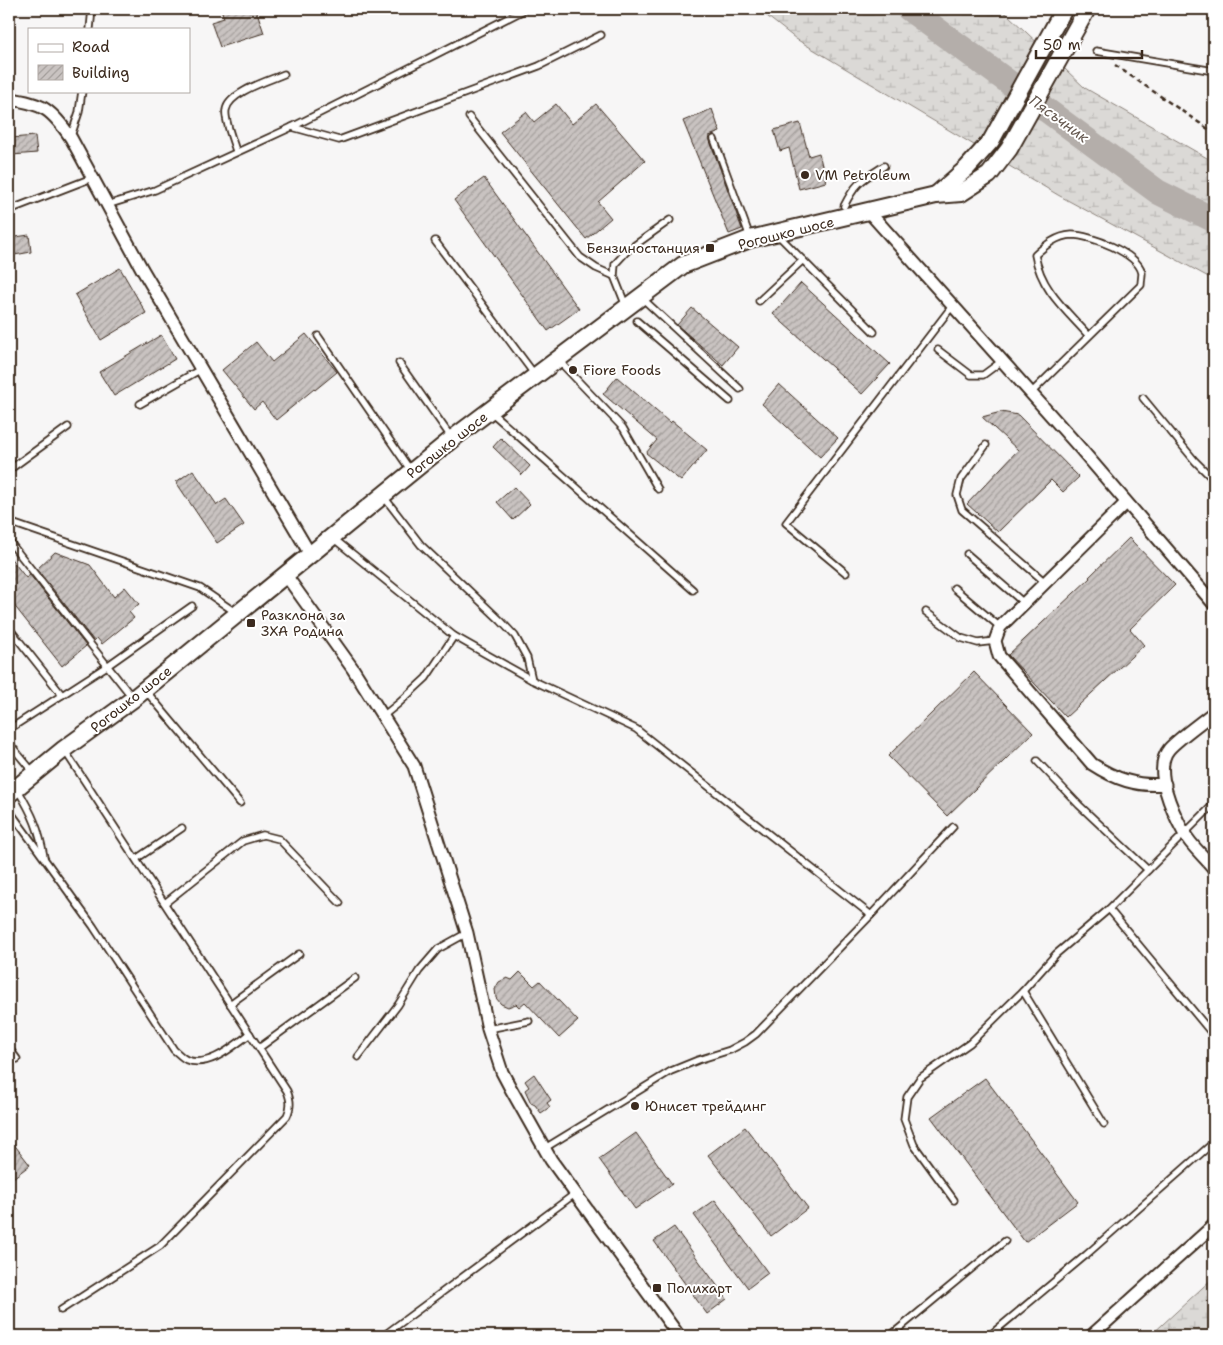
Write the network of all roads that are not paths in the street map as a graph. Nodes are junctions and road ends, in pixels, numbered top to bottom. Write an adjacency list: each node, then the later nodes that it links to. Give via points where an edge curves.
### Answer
1 (92, 9): 5 (lane)
2 (526, 9): 13 (lane)
3 (1064, 9): 19 (main road, Рогошко шосе, via 991,141)
4 (1088, 9): 19 (main road, Рогошко шосе, via 1009,149 989,175 961,192)
5 (90, 28)
6 (601, 35): 13 (lane, via 539,66 339,140)
7 (1096, 52): 8 (lane)
8 (1214, 70)
9 (284, 74): 16 (lane, via 235,95 228,102 225,111)
10 (82, 92): 14 (lane)
11 (9, 100): 14 (street, via 29,101 46,108)
12 (469, 117): 29 (lane, via 580,257)
13 (292, 127): 16 (lane)
14 (71, 138): 18 (street)
15 (714, 139): 26 (lane)
16 (236, 151): 20 (lane, via 155,190)
17 (884, 166): 21 (lane, via 857,183)
18 (92, 178): 20 (street); 22 (lane)
19 (936, 195): 23 (main road, Рогошко шосе)
20 (107, 205): 41 (street)
21 (844, 206)
22 (9, 210)
23 (870, 212): 25 (main road, Рогошко шосе); 32 (street)
24 (670, 220): 29 (lane, via 628,250 615,264)
25 (775, 233): 26 (main road, Рогошко шосе); 28 (lane)
26 (750, 239): 30 (main road, Рогошко шосе, via 684,265)
27 (435, 240): 42 (lane)
28 (802, 260): 31 (lane); 34 (lane)
29 (614, 276): 33 (lane)
30 (641, 298): 33 (main road, Рогошко шосе); 43 (lane)
31 (758, 301)
32 (953, 305): 39 (street); 63 (lane, via 786,523)
33 (632, 314): 38 (main road, Рогошко шосе); 46 (lane)
34 (874, 332)
35 (318, 336): 53 (lane)
36 (1089, 336): 36 (lane, via 1141,285 1142,272 1131,257 1105,243 1072,235 1050,241 1035,255 1037,270 1048,290); 44 (lane)
37 (938, 350): 39 (lane, via 971,375 983,375)
38 (558, 360): 42 (main road, Рогошко шосе); 55 (lane, via 623,428)
39 (1002, 361): 44 (street)
40 (398, 363): 50 (lane)
41 (201, 369): 47 (lane); 61 (street)
42 (536, 376): 48 (main road, Рогошко шосе)
43 (740, 389)
44 (1031, 393): 57 (street)
45 (1143, 398): 54 (lane)
46 (730, 401)
47 (140, 404)
48 (490, 411): 50 (main road, Рогошко шосе); 67 (lane)
49 (68, 427): 52 (lane)
50 (452, 439): 53 (main road, Рогошко шосе)
51 (986, 445): 65 (lane, via 961,479 957,495 962,510)
52 (9, 470)
53 (412, 472): 56 (main road, Рогошко шосе)
54 (1214, 480)
55 (658, 489)
56 (383, 496): 59 (main road, Рогошко шосе); 78 (lane, via 421,545 515,636 527,658)
57 (1126, 502): 65 (street); 69 (street)
58 (9, 522): 72 (lane, via 200,588)
59 (331, 537): 61 (main road, Рогошко шосе); 75 (lane)
60 (9, 541): 77 (lane)
61 (310, 554): 64 (main road, Рогошко шосе)
62 (967, 554): 68 (lane)
63 (846, 573)
64 (285, 574): 72 (main road, Рогошко шосе); 82 (street)
65 (1046, 583): 68 (street)
66 (954, 588): 73 (lane)
67 (693, 590)
68 (1025, 604): 73 (street)
69 (1214, 604)
70 (192, 606): 77 (lane)
71 (926, 612): 76 (lane, via 961,638 978,643)
72 (237, 614): 79 (main road, Рогошко шосе)
73 (1000, 627): 76 (street)
74 (9, 628): 80 (lane)
75 (454, 636): 78 (lane); 82 (lane, via 426,678)
76 (995, 642): 88 (street, via 999,656 1092,764 1105,773 1139,785)
77 (107, 666): 79 (lane); 80 (lane)
78 (532, 680): 103 (lane, via 636,729)
79 (139, 694): 85 (main road, Рогошко шосе); 90 (lane)
80 (62, 695): 83 (lane)
81 (1214, 712): 88 (street, via 1169,750 1163,761)
82 (383, 716): 104 (street, via 414,766)
83 (14, 726)
84 (9, 743): 87 (lane)
85 (64, 749): 87 (main road, Рогошко шосе); 96 (lane)
86 (1037, 761): 99 (lane, via 1079,806)
87 (35, 774): 89 (main road, Рогошко шосе)
88 (1165, 784): 95 (street)
89 (13, 791): 97 (lane, via 32,813)
90 (240, 803)
91 (1214, 804): 95 (lane)
92 (9, 810): 97 (lane)
93 (953, 827): 103 (lane)
94 (182, 828): 96 (lane)
95 (1185, 834): 98 (street); 99 (lane)
96 (136, 859): 100 (lane)
97 (45, 860): 111 (lane, via 93,926 174,1050 187,1060 201,1061 219,1056)
98 (1214, 868)
99 (1148, 870): 102 (lane)
100 (165, 903): 101 (lane, via 243,841 263,835 279,839); 108 (lane)
101 (340, 903)
102 (1109, 908): 107 (lane, via 1056,954); 112 (lane)
103 (871, 915): 119 (lane, via 745,1042 671,1071)
104 (467, 933): 110 (street); 115 (lane, via 438,949)
105 (299, 954): 108 (lane)
106 (354, 978): 114 (lane)
107 (1024, 991): 117 (lane); 121 (lane, via 970,1043 920,1078 907,1097 904,1119 914,1145)
108 (230, 1004): 111 (lane)
109 (529, 1021): 110 (lane)
110 (488, 1029): 119 (street, via 502,1072)
111 (250, 1034): 114 (lane)
112 (1214, 1036)
113 (9, 1048): 116 (lane)
114 (260, 1048): 124 (lane, via 291,1100 286,1116 160,1246)
115 (358, 1057)
116 (17, 1059)
117 (1104, 1124)
118 (1214, 1142): 128 (lane)
119 (545, 1148): 120 (street)
120 (576, 1193): 125 (lane); 126 (street)
121 (954, 1200)
122 (1214, 1225): 129 (street)
123 (1005, 1241): 127 (lane)
124 (61, 1310)
125 (383, 1336)
126 (679, 1336)
127 (890, 1336)
128 (989, 1336)
129 (1091, 1336)

